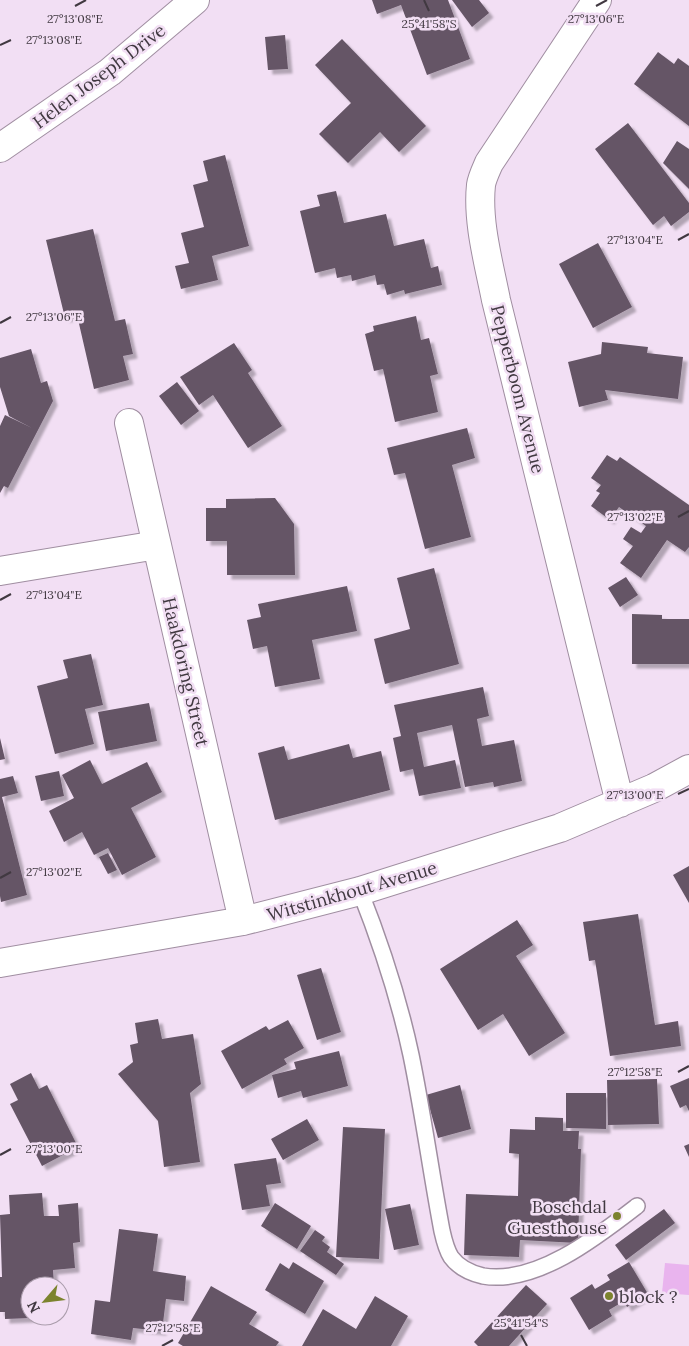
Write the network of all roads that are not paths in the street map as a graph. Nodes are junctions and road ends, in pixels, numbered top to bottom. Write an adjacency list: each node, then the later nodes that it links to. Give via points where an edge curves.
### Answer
1 (195, 0): 3 (street, Helen Joseph Drive, via 110,72)
2 (597, 0): 8 (street, Pepperboom Avenue, via 489,164 481,184 481,206 496,300)
3 (0, 148)
4 (130, 423): 5 (street, Haakdoring Street)
5 (157, 545): 6 (street); 10 (street, Haakdoring Street)
6 (0, 571)
7 (689, 769): 8 (street, Witstinkhout Avenue)
8 (620, 804): 9 (street, Witstinkhout Avenue, via 560,828)
9 (360, 891): 10 (street, Witstinkhout Avenue); 12 (lane, via 380,943 400,1013 442,1231 448,1251 456,1262 465,1270 483,1276 500,1278 522,1274 577,1248)
10 (243, 921): 11 (street, Witstinkhout Avenue)
11 (0, 963)
12 (637, 1206)

